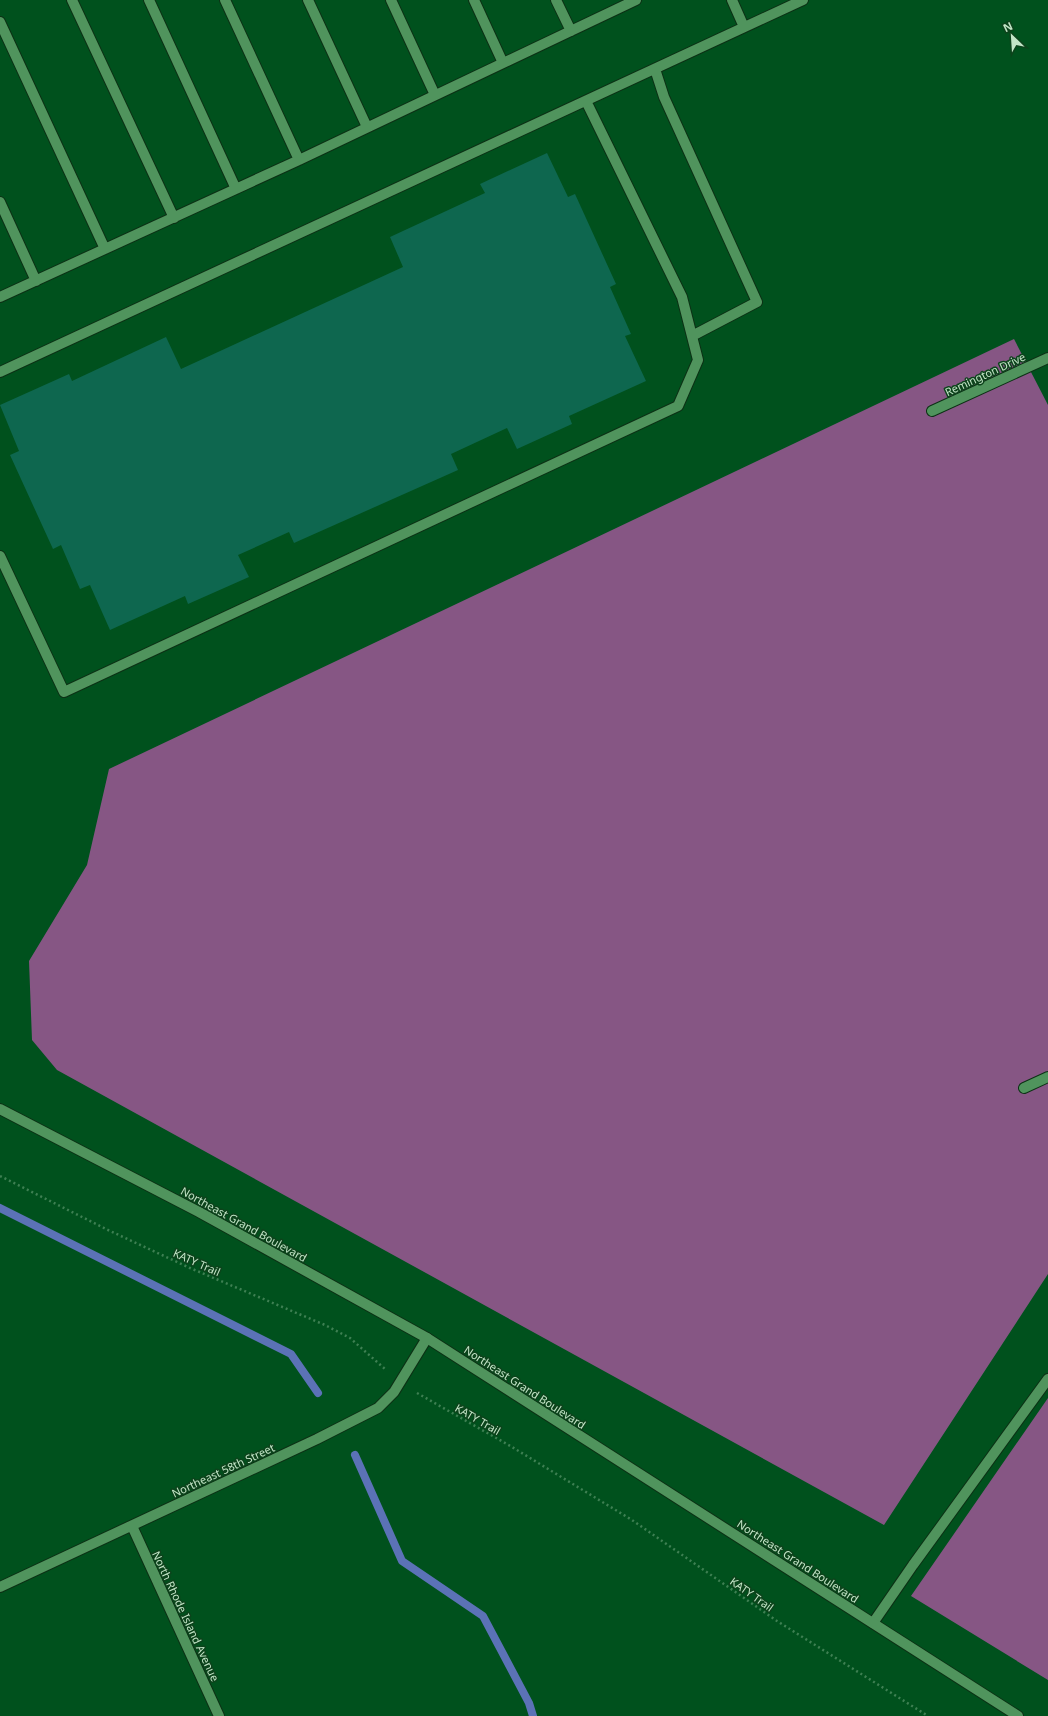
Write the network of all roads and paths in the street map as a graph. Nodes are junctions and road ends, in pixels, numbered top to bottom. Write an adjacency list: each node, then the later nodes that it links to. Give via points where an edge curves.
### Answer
1 (72, 0): 22 (street)
2 (149, 0): 20 (street)
3 (225, 0): 19 (street)
4 (308, 0): 18 (street)
5 (391, 0): 16 (street)
6 (474, 0): 14 (street)
7 (556, 0): 13 (street)
8 (636, 0): 13 (street)
9 (732, 0): 12 (street)
10 (803, 0): 12 (street)
11 (0, 22): 23 (street)
12 (744, 27): 15 (street)
13 (571, 31): 14 (street)
14 (503, 63): 16 (street)
15 (655, 69): 17 (street); 26 (street, via 664,97 757,302)
16 (436, 95): 18 (street)
17 (586, 101): 26 (street, via 682,297); 28 (street)
18 (367, 127): 19 (street)
19 (299, 160): 20 (street)
20 (236, 189): 22 (street)
21 (0, 202): 24 (street)
22 (174, 218): 23 (street)
23 (105, 249): 24 (street)
24 (36, 281): 25 (street)
25 (0, 297)
26 (692, 336): 30 (street, via 698,360 678,406 64,692)
27 (1048, 358): 29 (street, Remington Drive)
28 (0, 372)
29 (932, 411)
30 (0, 556)
31 (1048, 1077): 32 (street)
32 (1024, 1088)
33 (0, 1109): 35 (street, Northeast Grand Boulevard, via 199,1212)
34 (0, 1176): 37 (path, KATY Trail, via 190,1268 325,1325 350,1338)
35 (427, 1338): 37 (street, Northeast 58th Street); 40 (street, Northeast Grand Boulevard)
36 (1048, 1379): 40 (street)
37 (402, 1382): 38 (street, Northeast 58th Street, via 378,1408); 42 (path, KATY Trail, via 418,1394 512,1447 632,1520 777,1621)
38 (132, 1526): 39 (street, Northeast 58th Street); 41 (street, North Rhode Island Avenue)
39 (0, 1587)
40 (873, 1623): 43 (street, Northeast Grand Boulevard)
41 (219, 1716)
42 (928, 1716)
43 (1018, 1716)

